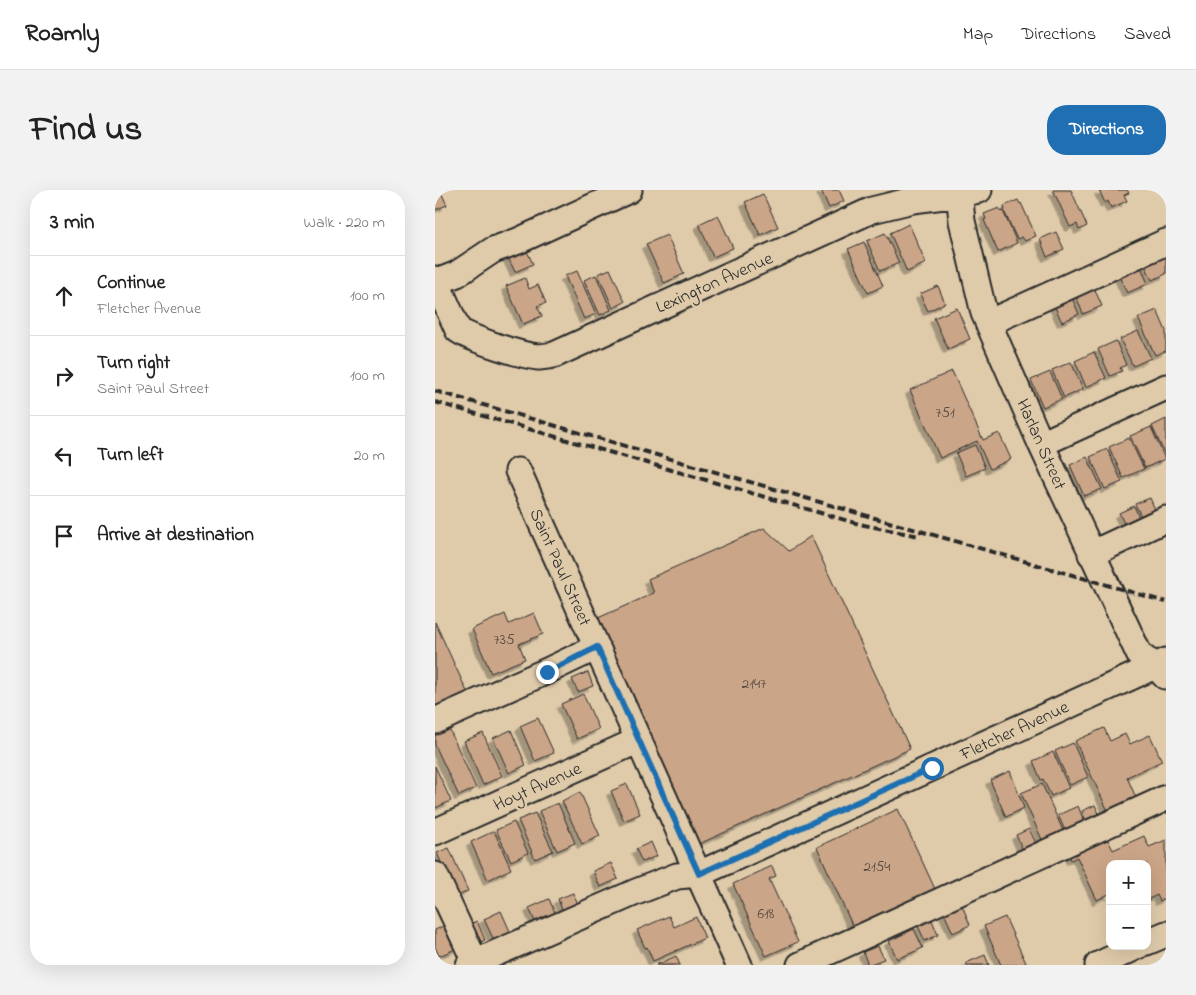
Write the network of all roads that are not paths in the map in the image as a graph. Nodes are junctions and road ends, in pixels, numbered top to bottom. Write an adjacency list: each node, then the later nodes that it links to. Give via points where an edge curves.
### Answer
1 (629, 190): 4 (street, via 493,250 457,274)
2 (966, 192): 4 (street, Lexington Avenue, via 905,201 866,213 553,355 537,357 458,330); 5 (street, Harlan Street, via 962,221)
3 (1166, 242): 5 (street)
4 (436, 280)
5 (988, 323): 7 (street, Harlan Street)
6 (1166, 387): 7 (street)
7 (1041, 444): 10 (street, Harlan Street)
8 (518, 471): 11 (street, Saint Paul Street)
9 (1166, 519): 10 (street)
10 (1091, 554): 12 (street, Harlan Street, via 1139,654)
11 (597, 647): 13 (street); 14 (street, Saint Paul Street)
12 (1162, 668): 17 (street, Fletcher Avenue)
13 (435, 721)
14 (639, 740): 16 (street, Hoyt Avenue); 17 (street, Saint Paul Street)
15 (1166, 798): 24 (street)
16 (435, 832)
17 (699, 874): 22 (street, Fletcher Avenue, via 677,876 636,892); 23 (street, Saint Paul Street)
18 (435, 875): 22 (street)
19 (1166, 934): 20 (street)
20 (1151, 940)
21 (1130, 950): 25 (street)
22 (472, 964)
23 (739, 965)
24 (800, 965)
25 (1097, 965)

